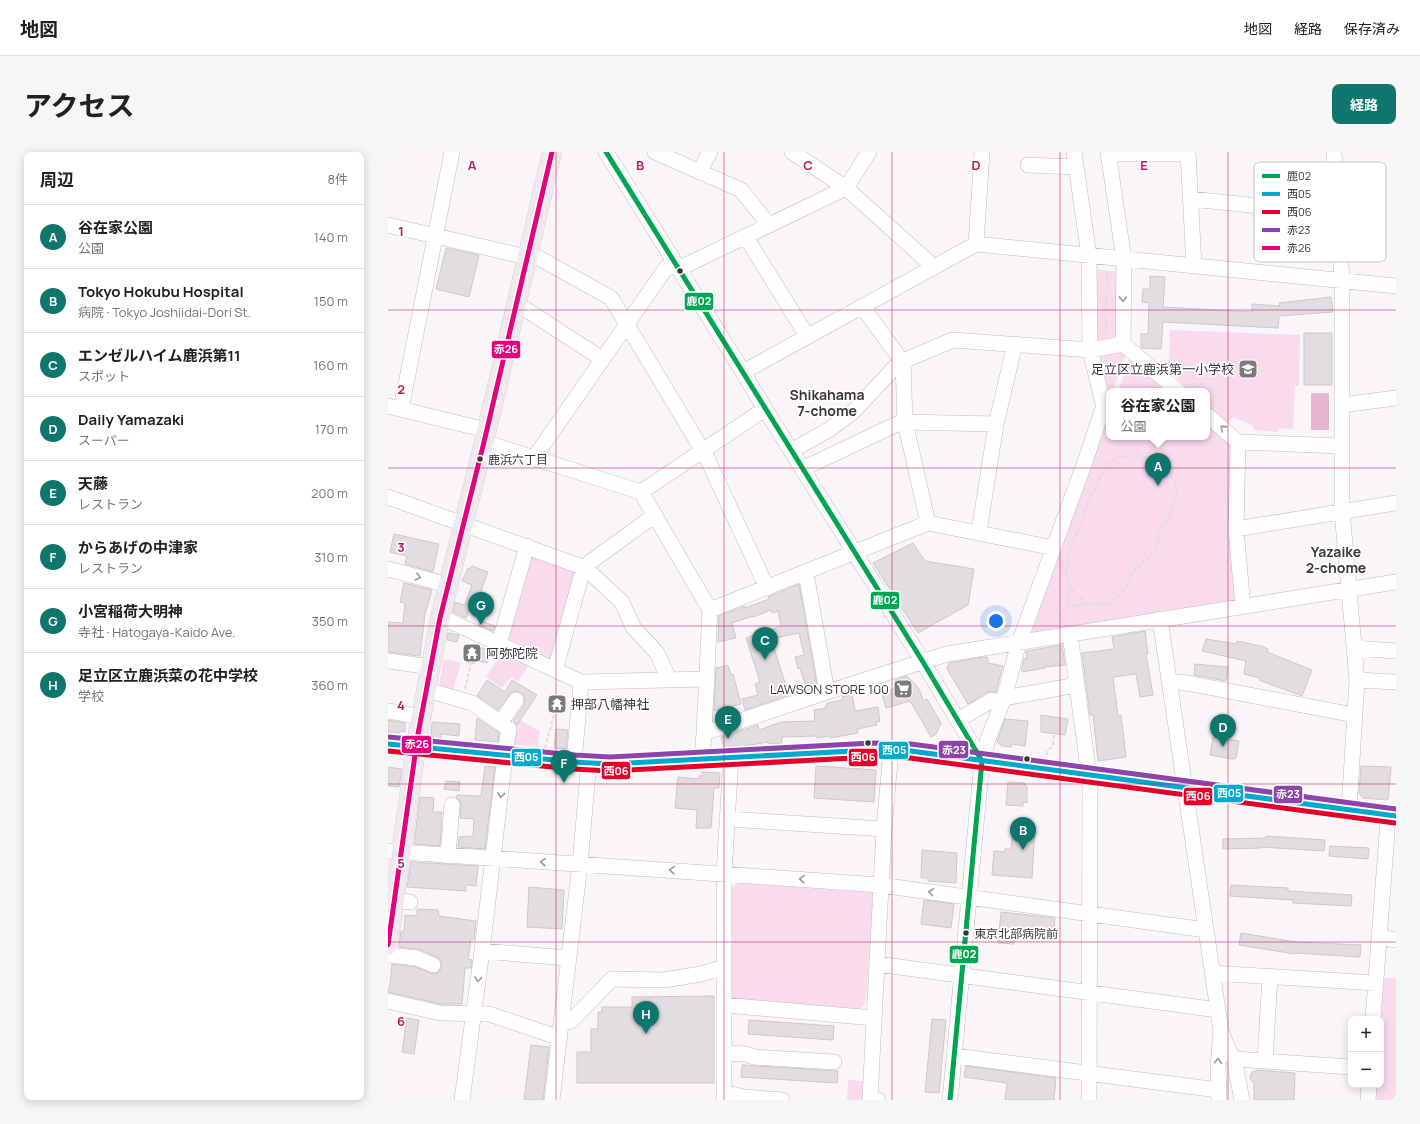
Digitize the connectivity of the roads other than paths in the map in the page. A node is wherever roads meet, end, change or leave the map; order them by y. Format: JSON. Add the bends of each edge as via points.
{"nodes":[{"id":1,"x":452,"y":152,"type":"edge"},
{"id":2,"x":552,"y":152,"type":"edge"},
{"id":3,"x":606,"y":152,"type":"edge"},
{"id":4,"x":710,"y":152,"type":"edge"},
{"id":5,"x":792,"y":152,"type":"edge"},
{"id":6,"x":870,"y":152,"type":"edge"},
{"id":7,"x":982,"y":152,"type":"edge"},
{"id":8,"x":1074,"y":152,"type":"edge"},
{"id":9,"x":1334,"y":152,"type":"edge"},
{"id":10,"x":659,"y":153,"type":"edge"},
{"id":11,"x":1108,"y":153,"type":"edge"},
{"id":12,"x":1188,"y":153,"type":"edge"},
{"id":13,"x":1335,"y":162,"type":"edge"},
{"id":14,"x":1028,"y":165,"type":"dead end"},
{"id":15,"x":1076,"y":168,"type":"junction"},
{"id":16,"x":699,"y":172,"type":"junction"},
{"id":17,"x":846,"y":188,"type":"junction"},
{"id":18,"x":1191,"y":199,"type":"junction"},
{"id":19,"x":1254,"y":205,"type":"edge"},
{"id":20,"x":770,"y":225,"type":"junction"},
{"id":21,"x":388,"y":226,"type":"edge"},
{"id":22,"x":436,"y":236,"type":"junction"},
{"id":23,"x":746,"y":237,"type":"junction"},
{"id":24,"x":976,"y":244,"type":"junction"},
{"id":25,"x":527,"y":255,"type":"junction"},
{"id":26,"x":1089,"y":256,"type":"junction"},
{"id":27,"x":1124,"y":260,"type":"junction"},
{"id":28,"x":1341,"y":262,"type":"edge"},
{"id":29,"x":676,"y":266,"type":"junction"},
{"id":30,"x":1194,"y":266,"type":"junction"},
{"id":31,"x":934,"y":267,"type":"junction"},
{"id":32,"x":1342,"y":280,"type":"junction"},
{"id":33,"x":1396,"y":286,"type":"edge"},
{"id":34,"x":516,"y":304,"type":"junction"},
{"id":35,"x":862,"y":306,"type":"junction"},
{"id":36,"x":626,"y":324,"type":"junction"},
{"id":37,"x":807,"y":336,"type":"junction"},
{"id":38,"x":1015,"y":344,"type":"junction"},
{"id":39,"x":1123,"y":344,"type":"junction"},
{"id":40,"x":1090,"y":350,"type":"junction"},
{"id":41,"x":602,"y":359,"type":"junction"},
{"id":42,"x":904,"y":361,"type":"junction"},
{"id":43,"x":744,"y":372,"type":"junction"},
{"id":44,"x":1174,"y":388,"type":"edge"},
{"id":45,"x":1396,"y":398,"type":"edge"},
{"id":46,"x":1342,"y":405,"type":"junction"},
{"id":47,"x":394,"y":408,"type":"edge"},
{"id":48,"x":765,"y":409,"type":"junction"},
{"id":49,"x":1210,"y":418,"type":"edge"},
{"id":50,"x":905,"y":422,"type":"junction"},
{"id":51,"x":996,"y":424,"type":"junction"},
{"id":52,"x":485,"y":436,"type":"junction"},
{"id":53,"x":1238,"y":442,"type":"junction"},
{"id":54,"x":1342,"y":446,"type":"junction"},
{"id":55,"x":702,"y":451,"type":"junction"},
{"id":56,"x":791,"y":451,"type":"junction"},
{"id":57,"x":534,"y":458,"type":"junction"},
{"id":58,"x":802,"y":468,"type":"junction"},
{"id":59,"x":642,"y":492,"type":"junction"},
{"id":60,"x":388,"y":497,"type":"edge"},
{"id":61,"x":1396,"y":503,"type":"edge"},
{"id":62,"x":1342,"y":511,"type":"junction"},
{"id":63,"x":655,"y":515,"type":"junction"},
{"id":64,"x":463,"y":523,"type":"junction"},
{"id":65,"x":928,"y":523,"type":"junction"},
{"id":66,"x":1236,"y":529,"type":"junction"},
{"id":67,"x":979,"y":532,"type":"junction"},
{"id":68,"x":527,"y":546,"type":"junction"},
{"id":69,"x":1054,"y":548,"type":"junction"},
{"id":70,"x":855,"y":553,"type":"junction"},
{"id":71,"x":585,"y":568,"type":"junction"},
{"id":72,"x":388,"y":569,"type":"edge"},
{"id":73,"x":806,"y":573,"type":"junction"},
{"id":74,"x":1396,"y":582,"type":"edge"},
{"id":75,"x":448,"y":585,"type":"junction"},
{"id":76,"x":767,"y":588,"type":"junction"},
{"id":77,"x":1349,"y":590,"type":"junction"},
{"id":78,"x":1243,"y":607,"type":"junction"},
{"id":79,"x":710,"y":610,"type":"junction"},
{"id":80,"x":440,"y":618,"type":"junction"},
{"id":81,"x":1160,"y":619,"type":"junction"},
{"id":82,"x":1070,"y":634,"type":"junction"},
{"id":83,"x":1019,"y":643,"type":"junction"},
{"id":84,"x":499,"y":644,"type":"junction"},
{"id":85,"x":1354,"y":648,"type":"junction"},
{"id":86,"x":1396,"y":651,"type":"edge"},
{"id":87,"x":388,"y":661,"type":"edge"},
{"id":88,"x":923,"y":662,"type":"junction"},
{"id":89,"x":431,"y":667,"type":"junction"},
{"id":90,"x":555,"y":670,"type":"junction"},
{"id":91,"x":669,"y":679,"type":"junction"},
{"id":92,"x":707,"y":679,"type":"junction"},
{"id":93,"x":1357,"y":680,"type":"junction"},
{"id":94,"x":581,"y":682,"type":"junction"},
{"id":95,"x":1396,"y":682,"type":"edge"},
{"id":96,"x":1169,"y":683,"type":"junction"},
{"id":97,"x":1077,"y":685,"type":"junction"},
{"id":98,"x":427,"y":690,"type":"junction"},
{"id":99,"x":827,"y":692,"type":"junction"},
{"id":100,"x":516,"y":700,"type":"dead end"},
{"id":101,"x":1003,"y":700,"type":"junction"},
{"id":102,"x":388,"y":711,"type":"edge"},
{"id":103,"x":1354,"y":715,"type":"junction"},
{"id":104,"x":422,"y":717,"type":"junction"},
{"id":105,"x":958,"y":720,"type":"junction"},
{"id":106,"x":501,"y":722,"type":"junction"},
{"id":107,"x":704,"y":733,"type":"junction"},
{"id":108,"x":388,"y":744,"type":"edge"},
{"id":109,"x":416,"y":747,"type":"junction"},
{"id":110,"x":891,"y":750,"type":"junction"},
{"id":111,"x":506,"y":756,"type":"junction"},
{"id":112,"x":731,"y":758,"type":"junction"},
{"id":113,"x":702,"y":760,"type":"junction"},
{"id":114,"x":982,"y":761,"type":"junction"},
{"id":115,"x":581,"y":763,"type":"junction"},
{"id":116,"x":1088,"y":774,"type":"junction"},
{"id":117,"x":1184,"y":787,"type":"junction"},
{"id":118,"x":452,"y":805,"type":"dead end"},
{"id":119,"x":1349,"y":809,"type":"junction"},
{"id":120,"x":1392,"y":815,"type":"edge"},
{"id":121,"x":728,"y":819,"type":"junction"},
{"id":122,"x":884,"y":830,"type":"junction"},
{"id":123,"x":395,"y":852,"type":"edge"},
{"id":124,"x":448,"y":856,"type":"junction"},
{"id":125,"x":493,"y":859,"type":"junction"},
{"id":126,"x":580,"y":864,"type":"junction"},
{"id":127,"x":724,"y":874,"type":"junction"},
{"id":128,"x":880,"y":885,"type":"junction"},
{"id":129,"x":970,"y":897,"type":"junction"},
{"id":130,"x":1090,"y":915,"type":"junction"},
{"id":131,"x":1206,"y":930,"type":"junction"},
{"id":132,"x":1379,"y":937,"type":"junction"},
{"id":133,"x":1396,"y":940,"type":"edge"},
{"id":134,"x":388,"y":945,"type":"edge"},
{"id":135,"x":482,"y":951,"type":"junction"},
{"id":136,"x":388,"y":954,"type":"edge"},
{"id":137,"x":568,"y":958,"type":"junction"},
{"id":138,"x":877,"y":964,"type":"junction"},
{"id":139,"x":433,"y":965,"type":"dead end"},
{"id":140,"x":724,"y":967,"type":"junction"},
{"id":141,"x":1212,"y":973,"type":"junction"},
{"id":142,"x":963,"y":976,"type":"junction"},
{"id":143,"x":1270,"y":977,"type":"junction"},
{"id":144,"x":1376,"y":983,"type":"junction"},
{"id":145,"x":1090,"y":993,"type":"junction"},
{"id":146,"x":388,"y":1001,"type":"edge"},
{"id":147,"x":724,"y":1005,"type":"junction"},
{"id":148,"x":1218,"y":1010,"type":"junction"},
{"id":149,"x":473,"y":1014,"type":"junction"},
{"id":150,"x":1373,"y":1016,"type":"edge"},
{"id":151,"x":874,"y":1018,"type":"junction"},
{"id":152,"x":562,"y":1023,"type":"junction"},
{"id":153,"x":1221,"y":1031,"type":"junction"},
{"id":154,"x":560,"y":1038,"type":"junction"},
{"id":155,"x":724,"y":1053,"type":"junction"},
{"id":156,"x":955,"y":1056,"type":"junction"},
{"id":157,"x":1234,"y":1059,"type":"junction"},
{"id":158,"x":1265,"y":1061,"type":"junction"},
{"id":159,"x":834,"y":1062,"type":"dead end"},
{"id":160,"x":1348,"y":1067,"type":"edge"},
{"id":161,"x":1089,"y":1074,"type":"junction"},
{"id":162,"x":1368,"y":1088,"type":"edge"},
{"id":163,"x":1219,"y":1095,"type":"edge"},
{"id":164,"x":724,"y":1096,"type":"edge"},
{"id":165,"x":462,"y":1100,"type":"edge"},
{"id":166,"x":552,"y":1100,"type":"edge"},
{"id":167,"x":782,"y":1100,"type":"edge"},
{"id":168,"x":878,"y":1100,"type":"edge"},
{"id":169,"x":950,"y":1100,"type":"edge"},
{"id":170,"x":1089,"y":1100,"type":"edge"},
{"id":171,"x":1242,"y":1100,"type":"edge"},
{"id":172,"x":1368,"y":1100,"type":"edge"}],
"edges":[{"from":1,"to":22,"type":"street"},
{"from":2,"to":25,"type":"main road"},
{"from":3,"to":29,"type":"street"},
{"from":4,"to":16,"type":"street"},
{"from":5,"to":17,"type":"street"},
{"from":6,"to":17,"type":"street"},
{"from":7,"to":24,"type":"street"},
{"from":8,"to":15,"type":"street"},
{"from":9,"to":13,"type":"street"},
{"from":10,"to":16,"type":"street"},
{"from":11,"to":12,"type":"street"},
{"from":11,"to":27,"type":"street"},
{"from":12,"to":18,"type":"street"},
{"from":14,"to":15,"type":"street"},
{"from":15,"to":26,"type":"street"},
{"from":16,"to":20,"type":"street","via":[[741,190]]},
{"from":17,"to":20,"type":"street"},
{"from":17,"to":31,"type":"street"},
{"from":18,"to":19,"type":"street"},
{"from":18,"to":30,"type":"street"},
{"from":20,"to":23,"type":"street"},
{"from":21,"to":22,"type":"street"},
{"from":22,"to":25,"type":"street"},
{"from":22,"to":47,"type":"street"},
{"from":23,"to":29,"type":"street"},
{"from":23,"to":37,"type":"street"},
{"from":24,"to":26,"type":"street"},
{"from":24,"to":31,"type":"street"},
{"from":25,"to":34,"type":"main road"},
{"from":25,"to":36,"type":"street","via":[[537,257],[611,298]]},
{"from":26,"to":27,"type":"street"},
{"from":26,"to":40,"type":"street"},
{"from":27,"to":30,"type":"street"},
{"from":27,"to":39,"type":"street","one_way":true},
{"from":28,"to":32,"type":"street"},
{"from":29,"to":36,"type":"street","via":[[666,268]]},
{"from":29,"to":43,"type":"street"},
{"from":30,"to":32,"type":"street"},
{"from":31,"to":35,"type":"street"},
{"from":32,"to":33,"type":"street"},
{"from":32,"to":46,"type":"street"},
{"from":34,"to":41,"type":"street"},
{"from":34,"to":52,"type":"main road"},
{"from":35,"to":37,"type":"street"},
{"from":35,"to":42,"type":"street"},
{"from":36,"to":41,"type":"street"},
{"from":36,"to":55,"type":"street"},
{"from":37,"to":43,"type":"street"},
{"from":38,"to":40,"type":"street"},
{"from":38,"to":42,"type":"street","via":[[953,340]]},
{"from":38,"to":51,"type":"street"},
{"from":39,"to":40,"type":"street"},
{"from":39,"to":44,"type":"street"},
{"from":40,"to":69,"type":"street","via":[[1103,408]]},
{"from":41,"to":57,"type":"street"},
{"from":42,"to":50,"type":"street"},
{"from":42,"to":56,"type":"street","via":[[895,367],[854,410],[830,429]]},
{"from":43,"to":48,"type":"street"},
{"from":45,"to":46,"type":"street"},
{"from":46,"to":54,"type":"street"},
{"from":47,"to":52,"type":"street"},
{"from":48,"to":55,"type":"street"},
{"from":48,"to":56,"type":"street"},
{"from":53,"to":49,"type":"street","one_way":true},
{"from":50,"to":51,"type":"street"},
{"from":50,"to":58,"type":"street"},
{"from":50,"to":65,"type":"street"},
{"from":51,"to":67,"type":"street"},
{"from":52,"to":57,"type":"street"},
{"from":52,"to":64,"type":"main road"},
{"from":53,"to":54,"type":"street"},
{"from":53,"to":66,"type":"street"},
{"from":54,"to":62,"type":"street"},
{"from":55,"to":59,"type":"street"},
{"from":55,"to":76,"type":"street"},
{"from":56,"to":58,"type":"street"},
{"from":57,"to":59,"type":"street"},
{"from":58,"to":70,"type":"street"},
{"from":59,"to":63,"type":"street"},
{"from":60,"to":64,"type":"street"},
{"from":61,"to":62,"type":"street"},
{"from":62,"to":66,"type":"street"},
{"from":62,"to":77,"type":"street"},
{"from":63,"to":71,"type":"street"},
{"from":63,"to":79,"type":"street"},
{"from":64,"to":68,"type":"street"},
{"from":64,"to":75,"type":"main road"},
{"from":65,"to":67,"type":"street"},
{"from":65,"to":70,"type":"street"},
{"from":66,"to":78,"type":"street"},
{"from":67,"to":69,"type":"street"},
{"from":68,"to":71,"type":"street"},
{"from":68,"to":84,"type":"street"},
{"from":69,"to":83,"type":"street"},
{"from":70,"to":73,"type":"street"},
{"from":70,"to":88,"type":"street"},
{"from":71,"to":90,"type":"street"},
{"from":71,"to":91,"type":"street","via":[[622,602],[633,627],[657,653]]},
{"from":72,"to":75,"type":"street","one_way":true},
{"from":73,"to":76,"type":"street"},
{"from":73,"to":99,"type":"street"},
{"from":74,"to":77,"type":"street"},
{"from":75,"to":80,"type":"main road"},
{"from":76,"to":79,"type":"street"},
{"from":77,"to":78,"type":"street"},
{"from":77,"to":85,"type":"street"},
{"from":78,"to":81,"type":"street"},
{"from":79,"to":92,"type":"street"},
{"from":80,"to":84,"type":"street"},
{"from":80,"to":89,"type":"main road"},
{"from":81,"to":82,"type":"street"},
{"from":81,"to":96,"type":"street"},
{"from":82,"to":83,"type":"street"},
{"from":82,"to":97,"type":"street"},
{"from":83,"to":88,"type":"street","via":[[947,654]]},
{"from":83,"to":101,"type":"street"},
{"from":84,"to":90,"type":"street"},
{"from":85,"to":86,"type":"street"},
{"from":85,"to":93,"type":"street"},
{"from":87,"to":89,"type":"street"},
{"from":88,"to":99,"type":"street"},
{"from":88,"to":105,"type":"street"},
{"from":89,"to":98,"type":"main road"},
{"from":90,"to":94,"type":"street"},
{"from":91,"to":92,"type":"street"},
{"from":91,"to":94,"type":"street"},
{"from":92,"to":107,"type":"street"},
{"from":93,"to":95,"type":"street"},
{"from":93,"to":103,"type":"street"},
{"from":94,"to":115,"type":"street"},
{"from":96,"to":103,"type":"street","via":[[1192,684]]},
{"from":96,"to":117,"type":"street"},
{"from":97,"to":101,"type":"street"},
{"from":97,"to":116,"type":"street"},
{"from":98,"to":104,"type":"main road"},
{"from":98,"to":106,"type":"street","via":[[472,702]]},
{"from":99,"to":107,"type":"street"},
{"from":100,"to":106,"type":"street"},
{"from":101,"to":105,"type":"street","via":[[992,700]]},
{"from":101,"to":114,"type":"street"},
{"from":102,"to":104,"type":"street"},
{"from":103,"to":119,"type":"street"},
{"from":104,"to":109,"type":"main road"},
{"from":105,"to":114,"type":"street"},
{"from":106,"to":111,"type":"street","via":[[509,729]]},
{"from":107,"to":113,"type":"street"},
{"from":108,"to":109,"type":"street"},
{"from":109,"to":111,"type":"street"},
{"from":109,"to":123,"type":"main road"},
{"from":110,"to":112,"type":"street"},
{"from":110,"to":114,"type":"street"},
{"from":110,"to":122,"type":"street"},
{"from":111,"to":115,"type":"street"},
{"from":111,"to":125,"type":"street","one_way":true},
{"from":112,"to":113,"type":"street"},
{"from":112,"to":121,"type":"street"},
{"from":113,"to":115,"type":"street"},
{"from":114,"to":116,"type":"street"},
{"from":114,"to":129,"type":"street"},
{"from":115,"to":126,"type":"street","via":[[588,773]]},
{"from":116,"to":117,"type":"street"},
{"from":116,"to":130,"type":"street"},
{"from":117,"to":119,"type":"street"},
{"from":117,"to":131,"type":"street"},
{"from":118,"to":124,"type":"street"},
{"from":119,"to":120,"type":"street"},
{"from":120,"to":132,"type":"street","via":[[1387,833]]},
{"from":121,"to":122,"type":"street"},
{"from":121,"to":127,"type":"street"},
{"from":122,"to":128,"type":"street"},
{"from":123,"to":124,"type":"street"},
{"from":123,"to":134,"type":"main road","via":[[402,901]]},
{"from":124,"to":125,"type":"street"},
{"from":126,"to":125,"type":"street","one_way":true},
{"from":125,"to":135,"type":"street","via":[[485,907]]},
{"from":127,"to":126,"type":"street","one_way":true},
{"from":126,"to":137,"type":"street"},
{"from":128,"to":127,"type":"street","one_way":true},
{"from":127,"to":140,"type":"street"},
{"from":129,"to":128,"type":"street","one_way":true},
{"from":128,"to":138,"type":"street"},
{"from":129,"to":130,"type":"street"},
{"from":129,"to":142,"type":"street"},
{"from":130,"to":131,"type":"street"},
{"from":130,"to":145,"type":"street"},
{"from":131,"to":141,"type":"street"},
{"from":132,"to":133,"type":"street"},
{"from":132,"to":144,"type":"street"},
{"from":135,"to":137,"type":"street"},
{"from":135,"to":149,"type":"street","one_way":true},
{"from":136,"to":139,"type":"street","via":[[417,958]]},
{"from":137,"to":152,"type":"street"},
{"from":138,"to":142,"type":"street"},
{"from":138,"to":151,"type":"street"},
{"from":140,"to":147,"type":"street"},
{"from":140,"to":152,"type":"street","via":[[664,980],[609,980],[571,1021]]},
{"from":141,"to":143,"type":"street"},
{"from":141,"to":148,"type":"street"},
{"from":142,"to":145,"type":"street"},
{"from":142,"to":156,"type":"street"},
{"from":143,"to":144,"type":"street"},
{"from":143,"to":158,"type":"street"},
{"from":144,"to":150,"type":"street"},
{"from":145,"to":148,"type":"street"},
{"from":145,"to":161,"type":"street"},
{"from":146,"to":149,"type":"street","via":[[440,1013]]},
{"from":147,"to":151,"type":"street"},
{"from":147,"to":155,"type":"street"},
{"from":148,"to":153,"type":"street"},
{"from":149,"to":154,"type":"street","via":[[489,1014]]},
{"from":149,"to":165,"type":"street"},
{"from":151,"to":168,"type":"street","via":[[870,1098]]},
{"from":152,"to":154,"type":"street"},
{"from":153,"to":157,"type":"street"},
{"from":163,"to":153,"type":"street","one_way":true},
{"from":154,"to":166,"type":"street"},
{"from":155,"to":159,"type":"street"},
{"from":155,"to":164,"type":"street"},
{"from":156,"to":161,"type":"street"},
{"from":156,"to":169,"type":"street"},
{"from":157,"to":158,"type":"street"},
{"from":157,"to":171,"type":"street"},
{"from":158,"to":160,"type":"street"},
{"from":161,"to":163,"type":"street"},
{"from":161,"to":170,"type":"street"},
{"from":162,"to":172,"type":"street"},
{"from":164,"to":167,"type":"street"}]}
